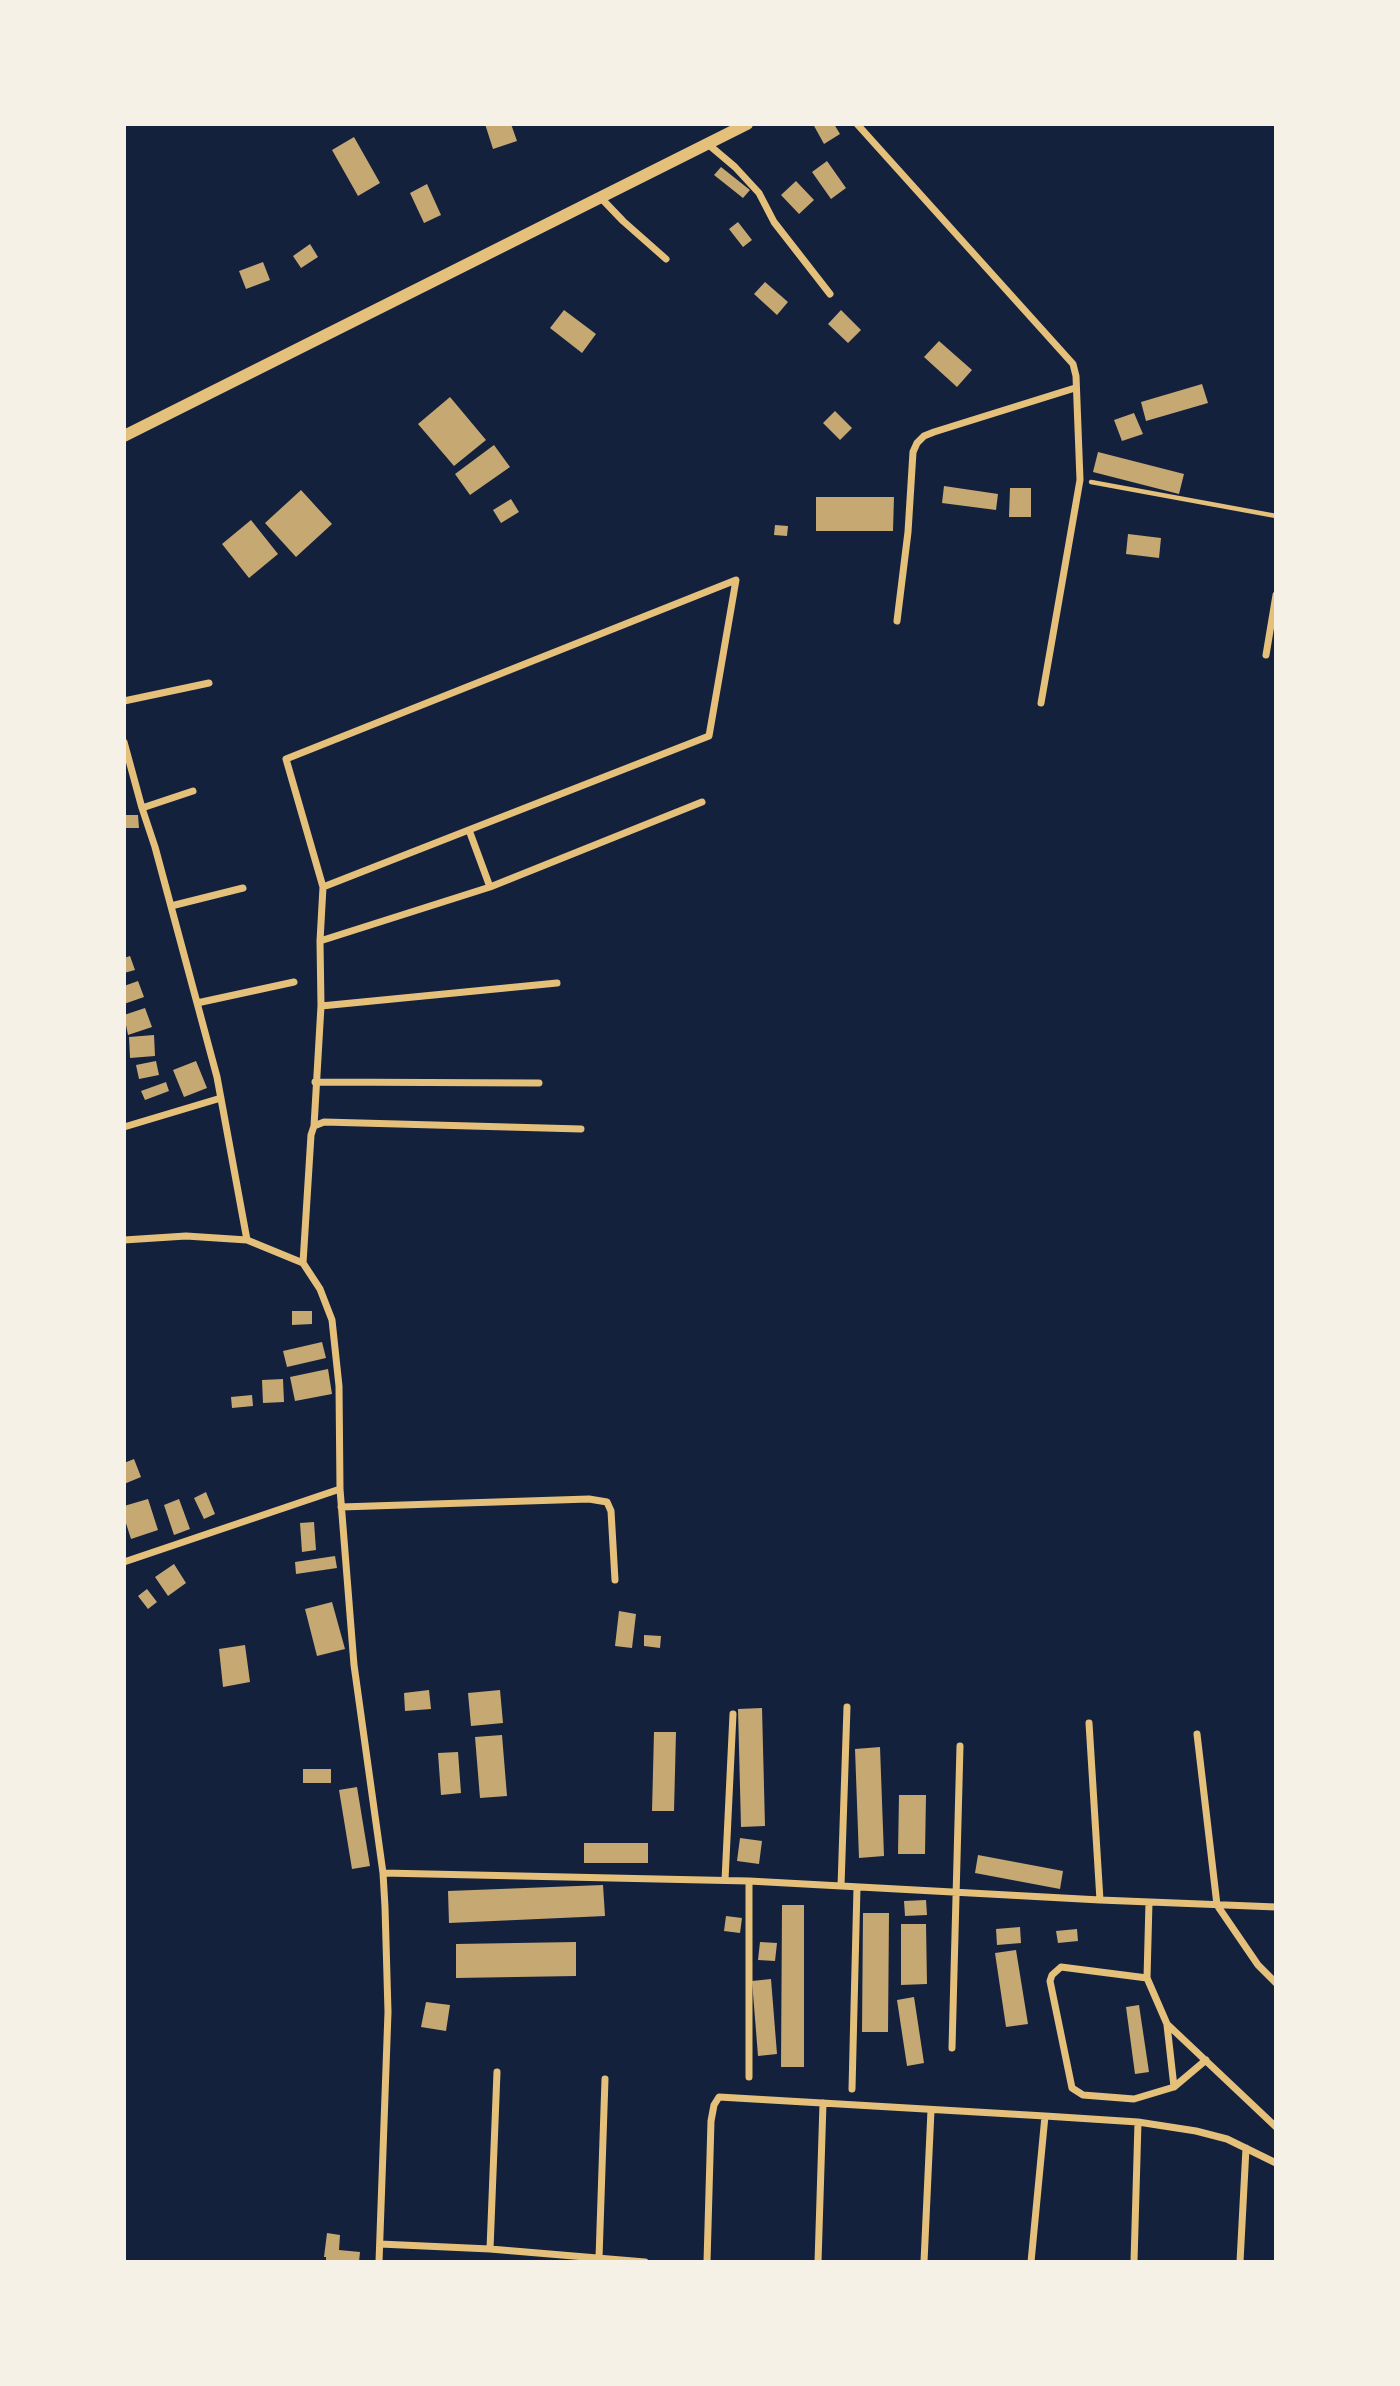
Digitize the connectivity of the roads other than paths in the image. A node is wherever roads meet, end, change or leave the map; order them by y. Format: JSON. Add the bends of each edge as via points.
{"nodes":[{"id":1,"x":747,"y":124,"type":"edge"},
{"id":2,"x":857,"y":124,"type":"edge"},
{"id":3,"x":709,"y":145,"type":"junction"},
{"id":4,"x":601,"y":198,"type":"junction"},
{"id":5,"x":666,"y":259,"type":"dead end"},
{"id":6,"x":830,"y":294,"type":"dead end"},
{"id":7,"x":1075,"y":388,"type":"junction"},
{"id":8,"x":124,"y":436,"type":"edge"},
{"id":9,"x":1276,"y":595,"type":"edge"},
{"id":10,"x":897,"y":621,"type":"dead end"},
{"id":11,"x":1266,"y":655,"type":"dead end"},
{"id":12,"x":209,"y":682,"type":"dead end"},
{"id":13,"x":124,"y":701,"type":"edge"},
{"id":14,"x":1041,"y":703,"type":"dead end"},
{"id":15,"x":124,"y":742,"type":"edge"},
{"id":16,"x":193,"y":791,"type":"dead end"},
{"id":17,"x":702,"y":802,"type":"dead end"},
{"id":18,"x":142,"y":808,"type":"junction"},
{"id":19,"x":469,"y":830,"type":"junction"},
{"id":20,"x":323,"y":887,"type":"junction"},
{"id":21,"x":490,"y":887,"type":"junction"},
{"id":22,"x":243,"y":888,"type":"dead end"},
{"id":23,"x":171,"y":906,"type":"junction"},
{"id":24,"x":320,"y":941,"type":"junction"},
{"id":25,"x":294,"y":982,"type":"dead end"},
{"id":26,"x":556,"y":983,"type":"dead end"},
{"id":27,"x":197,"y":1003,"type":"junction"},
{"id":28,"x":321,"y":1006,"type":"junction"},
{"id":29,"x":315,"y":1083,"type":"junction"},
{"id":30,"x":539,"y":1083,"type":"dead end"},
{"id":31,"x":221,"y":1098,"type":"junction"},
{"id":32,"x":125,"y":1124,"type":"edge"},
{"id":33,"x":314,"y":1126,"type":"junction"},
{"id":34,"x":581,"y":1129,"type":"dead end"},
{"id":35,"x":124,"y":1240,"type":"edge"},
{"id":36,"x":247,"y":1240,"type":"junction"},
{"id":37,"x":303,"y":1264,"type":"junction"},
{"id":38,"x":340,"y":1489,"type":"junction"},
{"id":39,"x":341,"y":1507,"type":"junction"},
{"id":40,"x":124,"y":1562,"type":"edge"},
{"id":41,"x":615,"y":1580,"type":"dead end"},
{"id":42,"x":847,"y":1707,"type":"dead end"},
{"id":43,"x":733,"y":1714,"type":"dead end"},
{"id":44,"x":1089,"y":1723,"type":"dead end"},
{"id":45,"x":1197,"y":1734,"type":"dead end"},
{"id":46,"x":960,"y":1746,"type":"dead end"},
{"id":47,"x":383,"y":1873,"type":"junction"},
{"id":48,"x":725,"y":1880,"type":"junction"},
{"id":49,"x":749,"y":1881,"type":"junction"},
{"id":50,"x":841,"y":1886,"type":"junction"},
{"id":51,"x":857,"y":1887,"type":"junction"},
{"id":52,"x":956,"y":1892,"type":"junction"},
{"id":53,"x":1100,"y":1900,"type":"junction"},
{"id":54,"x":1149,"y":1902,"type":"junction"},
{"id":55,"x":1217,"y":1905,"type":"junction"},
{"id":56,"x":1276,"y":1907,"type":"edge"},
{"id":57,"x":1147,"y":1978,"type":"junction"},
{"id":58,"x":1276,"y":1983,"type":"edge"},
{"id":59,"x":1167,"y":2024,"type":"junction"},
{"id":60,"x":952,"y":2048,"type":"dead end"},
{"id":61,"x":1206,"y":2060,"type":"junction"},
{"id":62,"x":497,"y":2071,"type":"dead end"},
{"id":63,"x":749,"y":2077,"type":"dead end"},
{"id":64,"x":605,"y":2079,"type":"dead end"},
{"id":65,"x":1174,"y":2087,"type":"junction"},
{"id":66,"x":852,"y":2089,"type":"dead end"},
{"id":67,"x":823,"y":2103,"type":"junction"},
{"id":68,"x":931,"y":2110,"type":"junction"},
{"id":69,"x":1045,"y":2116,"type":"junction"},
{"id":70,"x":1138,"y":2122,"type":"junction"},
{"id":71,"x":1276,"y":2127,"type":"edge"},
{"id":72,"x":1246,"y":2148,"type":"junction"},
{"id":73,"x":1276,"y":2164,"type":"edge"},
{"id":74,"x":380,"y":2244,"type":"junction"},
{"id":75,"x":490,"y":2249,"type":"junction"},
{"id":76,"x":598,"y":2258,"type":"junction"},
{"id":77,"x":379,"y":2262,"type":"edge"},
{"id":78,"x":645,"y":2262,"type":"edge"},
{"id":79,"x":707,"y":2262,"type":"edge"},
{"id":80,"x":818,"y":2262,"type":"edge"},
{"id":81,"x":924,"y":2262,"type":"edge"},
{"id":82,"x":1031,"y":2262,"type":"edge"},
{"id":83,"x":1134,"y":2262,"type":"edge"},
{"id":84,"x":1240,"y":2262,"type":"edge"}],
"edges":[{"from":1,"to":3,"type":"street"},
{"from":2,"to":7,"type":"street","via":[[1067,355],[1073,364]]},
{"from":3,"to":4,"type":"street"},
{"from":3,"to":6,"type":"street","via":[[759,193],[774,222]]},
{"from":4,"to":5,"type":"street"},
{"from":4,"to":8,"type":"street"},
{"from":7,"to":10,"type":"street","via":[[934,432],[917,443]]},
{"from":7,"to":14,"type":"street","via":[[1080,480]]},
{"from":9,"to":11,"type":"street"},
{"from":12,"to":13,"type":"street"},
{"from":15,"to":18,"type":"street"},
{"from":16,"to":18,"type":"street"},
{"from":17,"to":21,"type":"street"},
{"from":18,"to":23,"type":"street"},
{"from":19,"to":20,"type":"street"},
{"from":19,"to":20,"type":"street","via":[[709,736],[736,580],[286,759]]},
{"from":19,"to":21,"type":"street"},
{"from":20,"to":24,"type":"street"},
{"from":21,"to":24,"type":"street"},
{"from":22,"to":23,"type":"street"},
{"from":23,"to":27,"type":"street"},
{"from":24,"to":28,"type":"street"},
{"from":25,"to":27,"type":"street"},
{"from":26,"to":28,"type":"street"},
{"from":27,"to":31,"type":"street"},
{"from":28,"to":29,"type":"street"},
{"from":29,"to":30,"type":"street"},
{"from":29,"to":33,"type":"street"},
{"from":31,"to":32,"type":"street"},
{"from":31,"to":36,"type":"street"},
{"from":33,"to":34,"type":"street","via":[[324,1122]]},
{"from":33,"to":37,"type":"street"},
{"from":35,"to":36,"type":"street","via":[[186,1236]]},
{"from":36,"to":37,"type":"street"},
{"from":37,"to":38,"type":"street","via":[[320,1289],[332,1320],[340,1386]]},
{"from":38,"to":39,"type":"street"},
{"from":38,"to":40,"type":"street"},
{"from":39,"to":41,"type":"street","via":[[607,1502]]},
{"from":39,"to":47,"type":"street","via":[[354,1665]]},
{"from":42,"to":50,"type":"street"},
{"from":43,"to":48,"type":"street"},
{"from":44,"to":53,"type":"street"},
{"from":45,"to":55,"type":"street"},
{"from":46,"to":52,"type":"street"},
{"from":47,"to":48,"type":"street"},
{"from":47,"to":74,"type":"street","via":[[388,2012]]},
{"from":48,"to":49,"type":"street"},
{"from":49,"to":50,"type":"street"},
{"from":49,"to":63,"type":"street"},
{"from":50,"to":51,"type":"street"},
{"from":51,"to":52,"type":"street"},
{"from":51,"to":66,"type":"street"},
{"from":52,"to":53,"type":"street"},
{"from":52,"to":60,"type":"street"},
{"from":53,"to":54,"type":"street"},
{"from":54,"to":55,"type":"street"},
{"from":54,"to":57,"type":"street"},
{"from":55,"to":56,"type":"street"},
{"from":55,"to":58,"type":"street"},
{"from":57,"to":59,"type":"street"},
{"from":57,"to":65,"type":"street","via":[[1060,1966],[1052,1975],[1072,2088],[1083,2095],[1135,2099]]},
{"from":59,"to":61,"type":"street"},
{"from":59,"to":65,"type":"street"},
{"from":61,"to":65,"type":"street"},
{"from":61,"to":71,"type":"street"},
{"from":62,"to":75,"type":"street"},
{"from":64,"to":76,"type":"street"},
{"from":67,"to":68,"type":"street"},
{"from":67,"to":79,"type":"street","via":[[719,2097],[711,2121]]},
{"from":67,"to":80,"type":"street"},
{"from":68,"to":69,"type":"street"},
{"from":68,"to":81,"type":"street"},
{"from":69,"to":70,"type":"street"},
{"from":69,"to":82,"type":"street"},
{"from":70,"to":72,"type":"street","via":[[1196,2131]]},
{"from":70,"to":83,"type":"street"},
{"from":72,"to":73,"type":"street"},
{"from":72,"to":84,"type":"street"},
{"from":74,"to":75,"type":"street"},
{"from":74,"to":77,"type":"street"},
{"from":75,"to":76,"type":"street"},
{"from":76,"to":78,"type":"street"}]}
